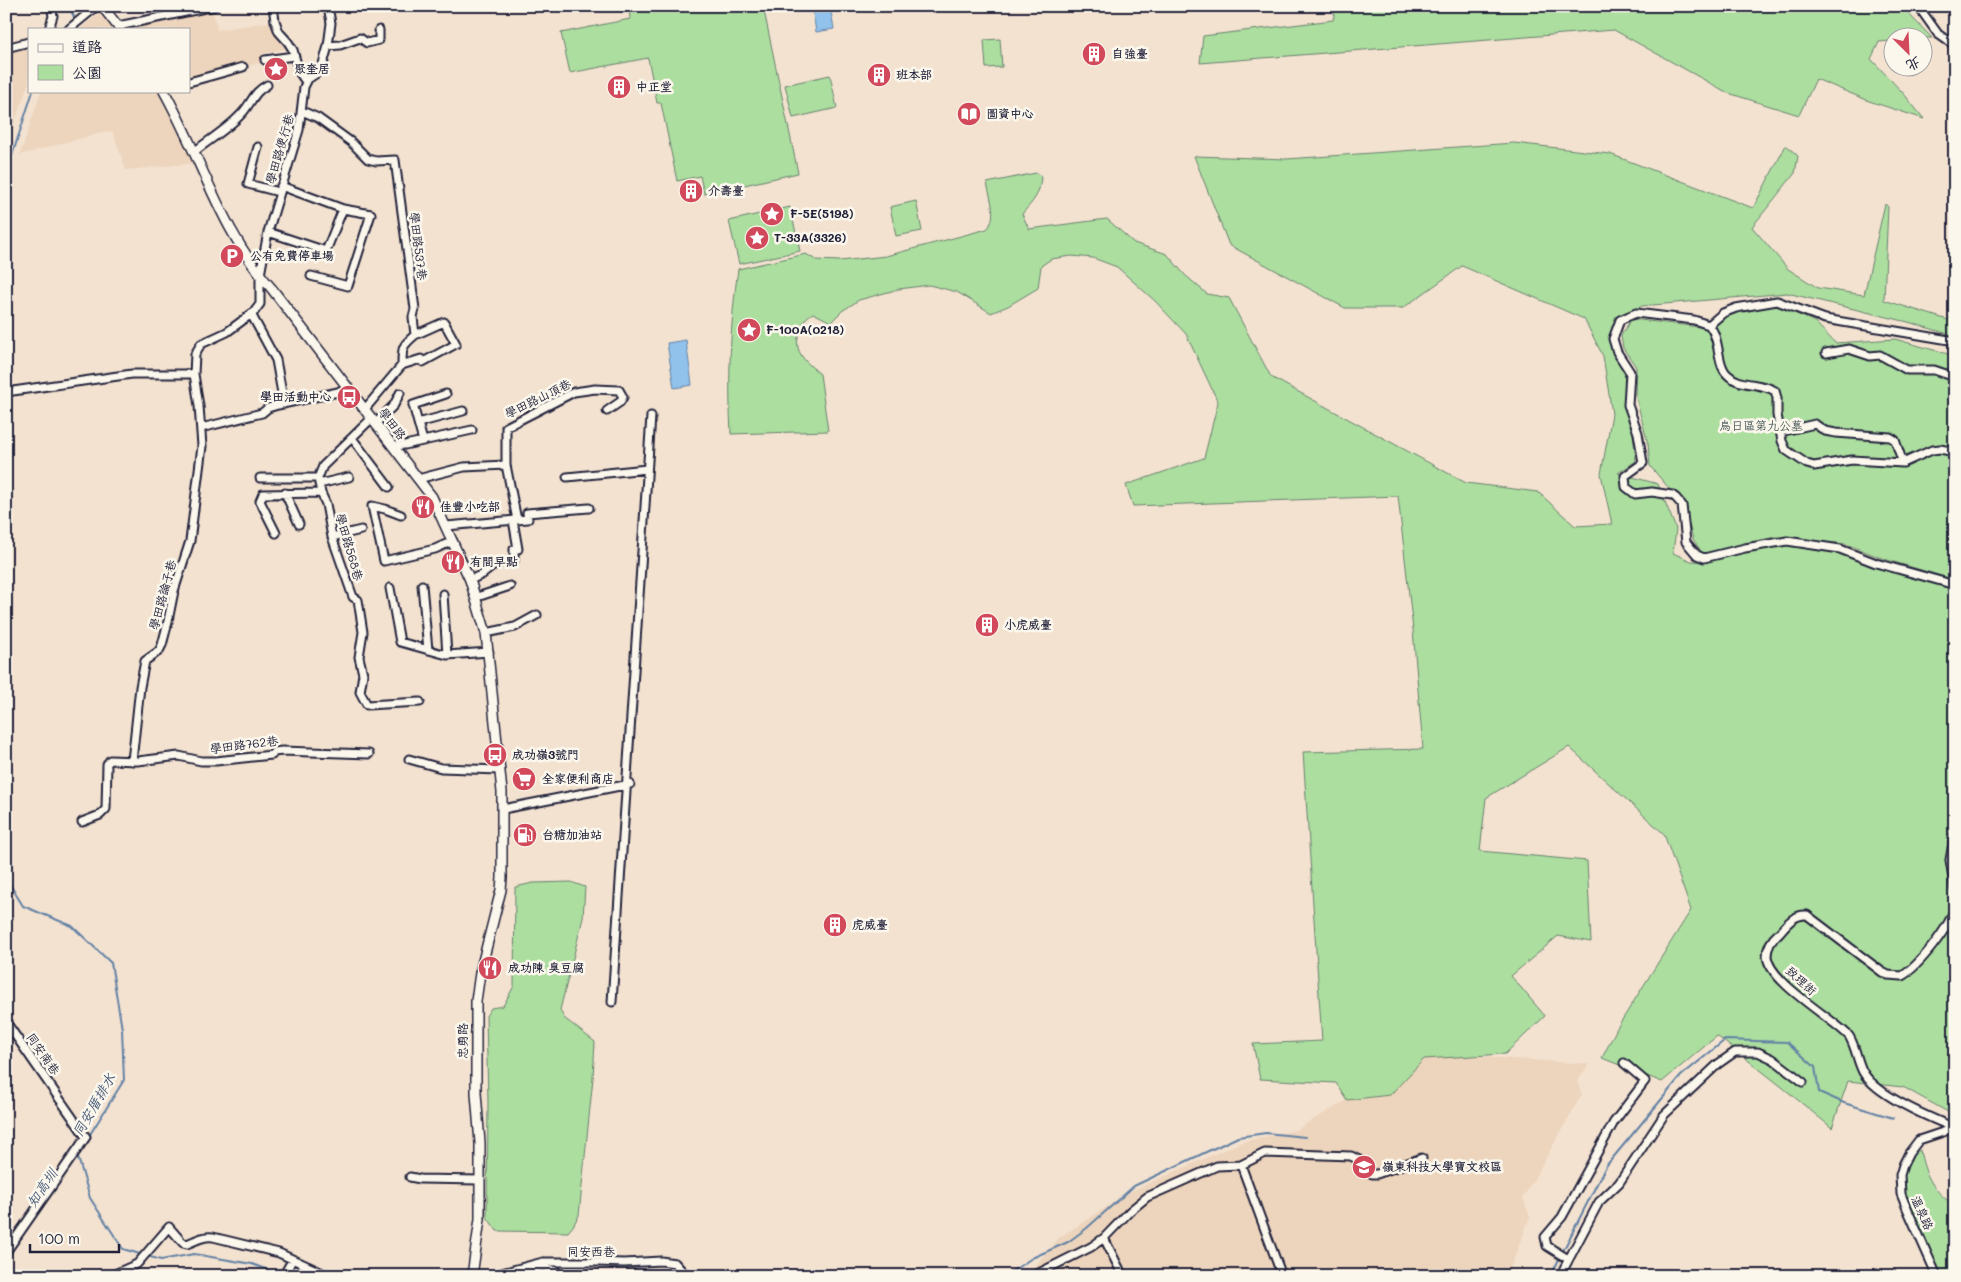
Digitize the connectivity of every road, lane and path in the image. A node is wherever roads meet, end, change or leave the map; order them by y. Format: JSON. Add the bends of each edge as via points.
{"nodes":[{"id":1,"x":51,"y":6,"type":"edge"},
{"id":2,"x":97,"y":6,"type":"edge"},
{"id":3,"x":102,"y":6,"type":"edge"},
{"id":4,"x":215,"y":6,"type":"edge"},
{"id":5,"x":273,"y":6,"type":"edge"},
{"id":6,"x":328,"y":6,"type":"edge"},
{"id":7,"x":1918,"y":6,"type":"edge"},
{"id":8,"x":119,"y":27,"type":"edge"},
{"id":9,"x":49,"y":28,"type":"edge"},
{"id":10,"x":70,"y":28,"type":"edge"},
{"id":11,"x":379,"y":30,"type":"dead end"},
{"id":12,"x":28,"y":42,"type":"edge"},
{"id":13,"x":328,"y":46,"type":"junction"},
{"id":14,"x":1955,"y":46,"type":"edge"},
{"id":15,"x":6,"y":48,"type":"edge"},
{"id":16,"x":294,"y":56,"type":"junction"},
{"id":17,"x":265,"y":60,"type":"dead end"},
{"id":18,"x":243,"y":68,"type":"dead end"},
{"id":19,"x":190,"y":82,"type":"edge"},
{"id":20,"x":306,"y":82,"type":"junction"},
{"id":21,"x":268,"y":85,"type":"dead end"},
{"id":22,"x":165,"y":92,"type":"edge"},
{"id":23,"x":302,"y":111,"type":"junction"},
{"id":24,"x":258,"y":148,"type":"dead end"},
{"id":25,"x":194,"y":152,"type":"junction"},
{"id":26,"x":280,"y":189,"type":"junction"},
{"id":27,"x":344,"y":208,"type":"junction"},
{"id":28,"x":268,"y":232,"type":"junction"},
{"id":29,"x":260,"y":275,"type":"junction"},
{"id":30,"x":311,"y":276,"type":"dead end"},
{"id":31,"x":251,"y":314,"type":"junction"},
{"id":32,"x":1709,"y":325,"type":"junction"},
{"id":33,"x":416,"y":335,"type":"junction"},
{"id":34,"x":1955,"y":341,"type":"edge"},
{"id":35,"x":1826,"y":353,"type":"dead end"},
{"id":36,"x":402,"y":365,"type":"junction"},
{"id":37,"x":194,"y":374,"type":"junction"},
{"id":38,"x":1955,"y":377,"type":"edge"},
{"id":39,"x":348,"y":386,"type":"junction"},
{"id":40,"x":6,"y":392,"type":"edge"},
{"id":41,"x":400,"y":393,"type":"dead end"},
{"id":42,"x":446,"y":394,"type":"dead end"},
{"id":43,"x":284,"y":404,"type":"junction"},
{"id":44,"x":365,"y":409,"type":"junction"},
{"id":45,"x":607,"y":410,"type":"dead end"},
{"id":46,"x":463,"y":411,"type":"dead end"},
{"id":47,"x":651,"y":416,"type":"dead end"},
{"id":48,"x":374,"y":420,"type":"junction"},
{"id":49,"x":418,"y":423,"type":"junction"},
{"id":50,"x":200,"y":428,"type":"junction"},
{"id":51,"x":472,"y":430,"type":"dead end"},
{"id":52,"x":1780,"y":432,"type":"junction"},
{"id":53,"x":352,"y":438,"type":"junction"},
{"id":54,"x":423,"y":441,"type":"junction"},
{"id":55,"x":393,"y":446,"type":"junction"},
{"id":56,"x":1955,"y":452,"type":"edge"},
{"id":57,"x":1903,"y":463,"type":"junction"},
{"id":58,"x":506,"y":465,"type":"junction"},
{"id":59,"x":647,"y":469,"type":"junction"},
{"id":60,"x":350,"y":477,"type":"dead end"},
{"id":61,"x":567,"y":477,"type":"dead end"},
{"id":62,"x":260,"y":478,"type":"dead end"},
{"id":63,"x":418,"y":479,"type":"junction"},
{"id":64,"x":318,"y":481,"type":"junction"},
{"id":65,"x":389,"y":487,"type":"dead end"},
{"id":66,"x":321,"y":493,"type":"junction"},
{"id":67,"x":285,"y":494,"type":"junction"},
{"id":68,"x":589,"y":508,"type":"dead end"},
{"id":69,"x":401,"y":515,"type":"dead end"},
{"id":70,"x":515,"y":520,"type":"junction"},
{"id":71,"x":299,"y":524,"type":"dead end"},
{"id":72,"x":446,"y":526,"type":"junction"},
{"id":73,"x":362,"y":530,"type":"dead end"},
{"id":74,"x":276,"y":533,"type":"dead end"},
{"id":75,"x":332,"y":537,"type":"junction"},
{"id":76,"x":453,"y":541,"type":"junction"},
{"id":77,"x":470,"y":580,"type":"junction"},
{"id":78,"x":422,"y":585,"type":"dead end"},
{"id":79,"x":1955,"y":585,"type":"edge"},
{"id":80,"x":510,"y":586,"type":"dead end"},
{"id":81,"x":390,"y":588,"type":"dead end"},
{"id":82,"x":443,"y":594,"type":"dead end"},
{"id":83,"x":477,"y":597,"type":"junction"},
{"id":84,"x":537,"y":615,"type":"dead end"},
{"id":85,"x":486,"y":633,"type":"junction"},
{"id":86,"x":428,"y":650,"type":"junction"},
{"id":87,"x":489,"y":652,"type":"junction"},
{"id":88,"x":446,"y":655,"type":"junction"},
{"id":89,"x":420,"y":702,"type":"dead end"},
{"id":90,"x":369,"y":754,"type":"dead end"},
{"id":91,"x":409,"y":759,"type":"dead end"},
{"id":92,"x":132,"y":760,"type":"junction"},
{"id":93,"x":500,"y":770,"type":"junction"},
{"id":94,"x":629,"y":785,"type":"junction"},
{"id":95,"x":503,"y":809,"type":"junction"},
{"id":96,"x":82,"y":822,"type":"dead end"},
{"id":97,"x":1955,"y":832,"type":"edge"},
{"id":98,"x":1955,"y":889,"type":"edge"},
{"id":99,"x":1955,"y":906,"type":"edge"},
{"id":100,"x":612,"y":1002,"type":"dead end"},
{"id":101,"x":6,"y":1022,"type":"edge"},
{"id":102,"x":1624,"y":1063,"type":"dead end"},
{"id":103,"x":1803,"y":1082,"type":"dead end"},
{"id":104,"x":1955,"y":1128,"type":"edge"},
{"id":105,"x":1422,"y":1158,"type":"dead end"},
{"id":106,"x":1241,"y":1165,"type":"junction"},
{"id":107,"x":410,"y":1177,"type":"dead end"},
{"id":108,"x":480,"y":1180,"type":"junction"},
{"id":109,"x":1104,"y":1238,"type":"junction"},
{"id":110,"x":6,"y":1252,"type":"edge"},
{"id":111,"x":1568,"y":1259,"type":"junction"},
{"id":112,"x":290,"y":1264,"type":"dead end"},
{"id":113,"x":515,"y":1269,"type":"junction"},
{"id":114,"x":110,"y":1276,"type":"edge"},
{"id":115,"x":283,"y":1276,"type":"edge"},
{"id":116,"x":329,"y":1276,"type":"edge"},
{"id":117,"x":472,"y":1276,"type":"edge"},
{"id":118,"x":490,"y":1276,"type":"edge"},
{"id":119,"x":555,"y":1276,"type":"edge"},
{"id":120,"x":689,"y":1276,"type":"edge"},
{"id":121,"x":1033,"y":1276,"type":"edge"},
{"id":122,"x":1123,"y":1276,"type":"edge"},
{"id":123,"x":1282,"y":1276,"type":"edge"},
{"id":124,"x":1560,"y":1276,"type":"edge"},
{"id":125,"x":1937,"y":1276,"type":"edge"}],
"edges":[{"from":1,"to":9,"type":"street","via":[[53,16]]},
{"from":2,"to":10,"type":"street"},
{"from":3,"to":8,"type":"main road"},
{"from":4,"to":8,"type":"street"},
{"from":5,"to":16,"type":"street","via":[[279,32]]},
{"from":6,"to":13,"type":"street","via":[[331,23]]},
{"from":7,"to":14,"type":"street","via":[[1938,34]]},
{"from":11,"to":13,"type":"street","via":[[379,40],[367,43],[360,38],[340,46]]},
{"from":12,"to":15,"type":"street"},
{"from":13,"to":20,"type":"street","via":[[323,64]]},
{"from":16,"to":17,"type":"street"},
{"from":16,"to":20,"type":"street"},
{"from":18,"to":19,"type":"street"},
{"from":20,"to":23,"type":"street","name":"學田路便行巷"},
{"from":21,"to":25,"type":"street","via":[[258,90],[244,112],[233,122]]},
{"from":22,"to":25,"type":"main road","name":"學田路"},
{"from":23,"to":26,"type":"street","name":"學田路便行巷"},
{"from":23,"to":33,"type":"street","name":"學田路537巷","via":[[318,118],[368,159],[395,160]]},
{"from":24,"to":26,"type":"street","via":[[248,184]]},
{"from":25,"to":29,"type":"main road","name":"學田路","via":[[222,214]]},
{"from":26,"to":27,"type":"street"},
{"from":26,"to":28,"type":"street","name":"學田路便行巷"},
{"from":27,"to":28,"type":"street","via":[[326,251]]},
{"from":27,"to":30,"type":"street","via":[[370,214],[348,286]]},
{"from":28,"to":29,"type":"street","name":"學田路便行巷"},
{"from":29,"to":31,"type":"street","via":[[260,304]]},
{"from":29,"to":39,"type":"main road","name":"學田路"},
{"from":31,"to":37,"type":"street","name":"學田路論子巷","via":[[227,332],[201,344],[195,354]]},
{"from":31,"to":43,"type":"street","via":[[276,360]]},
{"from":32,"to":34,"type":"street","via":[[1723,313],[1736,308],[1777,301],[1825,319]]},
{"from":32,"to":52,"type":"street","via":[[1716,338],[1723,370],[1728,375],[1734,380],[1776,391]]},
{"from":32,"to":79,"type":"street","via":[[1694,320],[1636,313],[1620,320],[1613,339],[1630,372],[1628,405],[1643,458],[1643,463],[1625,476],[1626,487],[1635,494],[1672,494],[1682,505],[1686,542],[1704,558],[1787,541],[1840,549],[1876,563]]},
{"from":33,"to":36,"type":"street","via":[[404,344]]},
{"from":33,"to":36,"type":"street","via":[[444,322],[456,344],[423,362],[421,359]]},
{"from":35,"to":38,"type":"street","via":[[1849,350],[1870,356],[1880,355],[1907,370],[1934,370]]},
{"from":36,"to":44,"type":"street"},
{"from":37,"to":40,"type":"street","via":[[132,374]]},
{"from":37,"to":50,"type":"street","name":"學田路論子巷"},
{"from":39,"to":43,"type":"street","via":[[338,392]]},
{"from":39,"to":44,"type":"main road","name":"學田路"},
{"from":41,"to":48,"type":"street","via":[[394,405]]},
{"from":42,"to":49,"type":"street","via":[[413,405]]},
{"from":43,"to":50,"type":"street","via":[[262,413]]},
{"from":44,"to":48,"type":"main road","name":"學田路"},
{"from":45,"to":58,"type":"street","name":"學田路山頂巷","via":[[620,402],[622,392],[578,390],[508,426],[505,429]]},
{"from":46,"to":49,"type":"street"},
{"from":47,"to":59,"type":"street"},
{"from":48,"to":53,"type":"street"},
{"from":48,"to":55,"type":"main road","name":"學田路"},
{"from":49,"to":54,"type":"street"},
{"from":50,"to":92,"type":"street","name":"學田路論子巷","via":[[202,446],[190,542],[174,590],[162,645],[146,661]]},
{"from":51,"to":54,"type":"street"},
{"from":52,"to":57,"type":"street","via":[[1786,450],[1814,466],[1852,460]]},
{"from":52,"to":57,"type":"street","via":[[1815,424],[1836,433],[1890,437],[1895,440]]},
{"from":53,"to":64,"type":"street","via":[[323,466]]},
{"from":53,"to":65,"type":"street"},
{"from":54,"to":55,"type":"street"},
{"from":55,"to":63,"type":"main road","name":"學田路"},
{"from":56,"to":57,"type":"street","via":[[1932,450]]},
{"from":58,"to":63,"type":"street","via":[[464,467]]},
{"from":58,"to":70,"type":"street","name":"學田路山頂巷"},
{"from":59,"to":61,"type":"street"},
{"from":59,"to":94,"type":"street"},
{"from":60,"to":64,"type":"street"},
{"from":62,"to":64,"type":"street"},
{"from":63,"to":72,"type":"main road","name":"學田路","via":[[432,497]]},
{"from":64,"to":66,"type":"street","name":"學田路568巷"},
{"from":66,"to":67,"type":"street"},
{"from":66,"to":75,"type":"street","name":"學田路568巷"},
{"from":67,"to":71,"type":"street"},
{"from":67,"to":74,"type":"street","via":[[263,494],[260,501]]},
{"from":68,"to":70,"type":"street","via":[[527,513],[528,518]]},
{"from":69,"to":76,"type":"street","via":[[372,506],[384,561]]},
{"from":70,"to":72,"type":"street"},
{"from":70,"to":77,"type":"street","name":"學田路山頂巷","via":[[518,549],[514,549],[514,561],[497,563]]},
{"from":72,"to":76,"type":"main road","name":"學田路"},
{"from":73,"to":75,"type":"street"},
{"from":75,"to":89,"type":"street","name":"學田路568巷","via":[[353,597],[358,600],[363,632],[359,657],[363,674],[360,692],[364,702],[367,705]]},
{"from":76,"to":77,"type":"main road","name":"學田路"},
{"from":77,"to":83,"type":"main road","name":"學田路"},
{"from":78,"to":86,"type":"street"},
{"from":80,"to":83,"type":"street"},
{"from":81,"to":86,"type":"street","via":[[400,642]]},
{"from":82,"to":88,"type":"street"},
{"from":83,"to":85,"type":"main road","name":"學田路"},
{"from":84,"to":85,"type":"street","via":[[515,626]]},
{"from":85,"to":87,"type":"main road","name":"學田路"},
{"from":86,"to":88,"type":"street"},
{"from":87,"to":88,"type":"street"},
{"from":87,"to":93,"type":"main road","name":"學田路"},
{"from":90,"to":92,"type":"street","name":"學田路762巷","via":[[282,751],[216,761],[179,756]]},
{"from":91,"to":93,"type":"street","via":[[442,768]]},
{"from":92,"to":96,"type":"street","name":"學田路762巷","via":[[110,760],[107,764],[106,809]]},
{"from":93,"to":95,"type":"main road","name":"學田路"},
{"from":94,"to":95,"type":"street"},
{"from":94,"to":100,"type":"street"},
{"from":95,"to":108,"type":"main road","name":"忠勇路","via":[[501,890],[476,1001]]},
{"from":97,"to":98,"type":"street","via":[[1950,860]]},
{"from":99,"to":104,"type":"street","name":"致理街","via":[[1945,930],[1902,976],[1888,976],[1807,915],[1800,915],[1787,923],[1767,949],[1770,966],[1786,984],[1849,1036],[1869,1080],[1920,1113]]},
{"from":101,"to":110,"type":"street","name":"同安南巷","via":[[86,1137]]},
{"from":102,"to":111,"type":"street","via":[[1645,1081],[1614,1122],[1562,1217],[1545,1237],[1547,1246]]},
{"from":103,"to":111,"type":"street","via":[[1758,1052],[1735,1052],[1718,1064],[1664,1115],[1619,1182],[1599,1202]]},
{"from":104,"to":125,"type":"street","name":"溫泉路","via":[[1919,1140],[1905,1159],[1900,1175],[1901,1194]]},
{"from":105,"to":106,"type":"street","via":[[1377,1174],[1372,1174],[1351,1156],[1265,1153]]},
{"from":106,"to":109,"type":"street","via":[[1217,1166],[1148,1197]]},
{"from":106,"to":123,"type":"street"},
{"from":107,"to":108,"type":"street"},
{"from":108,"to":117,"type":"main road","name":"忠勇路","via":[[480,1219]]},
{"from":109,"to":121,"type":"street"},
{"from":109,"to":122,"type":"street"},
{"from":111,"to":124,"type":"street"},
{"from":112,"to":115,"type":"street"},
{"from":113,"to":118,"type":"street","name":"同安西巷"},
{"from":113,"to":119,"type":"street","via":[[520,1272],[542,1268],[556,1271]]},
{"from":113,"to":120,"type":"street","name":"同安西巷","via":[[543,1262],[661,1261],[675,1263]]},
{"from":114,"to":116,"type":"street","via":[[137,1264],[169,1227],[187,1244],[207,1236],[245,1244],[279,1253]]}]}
